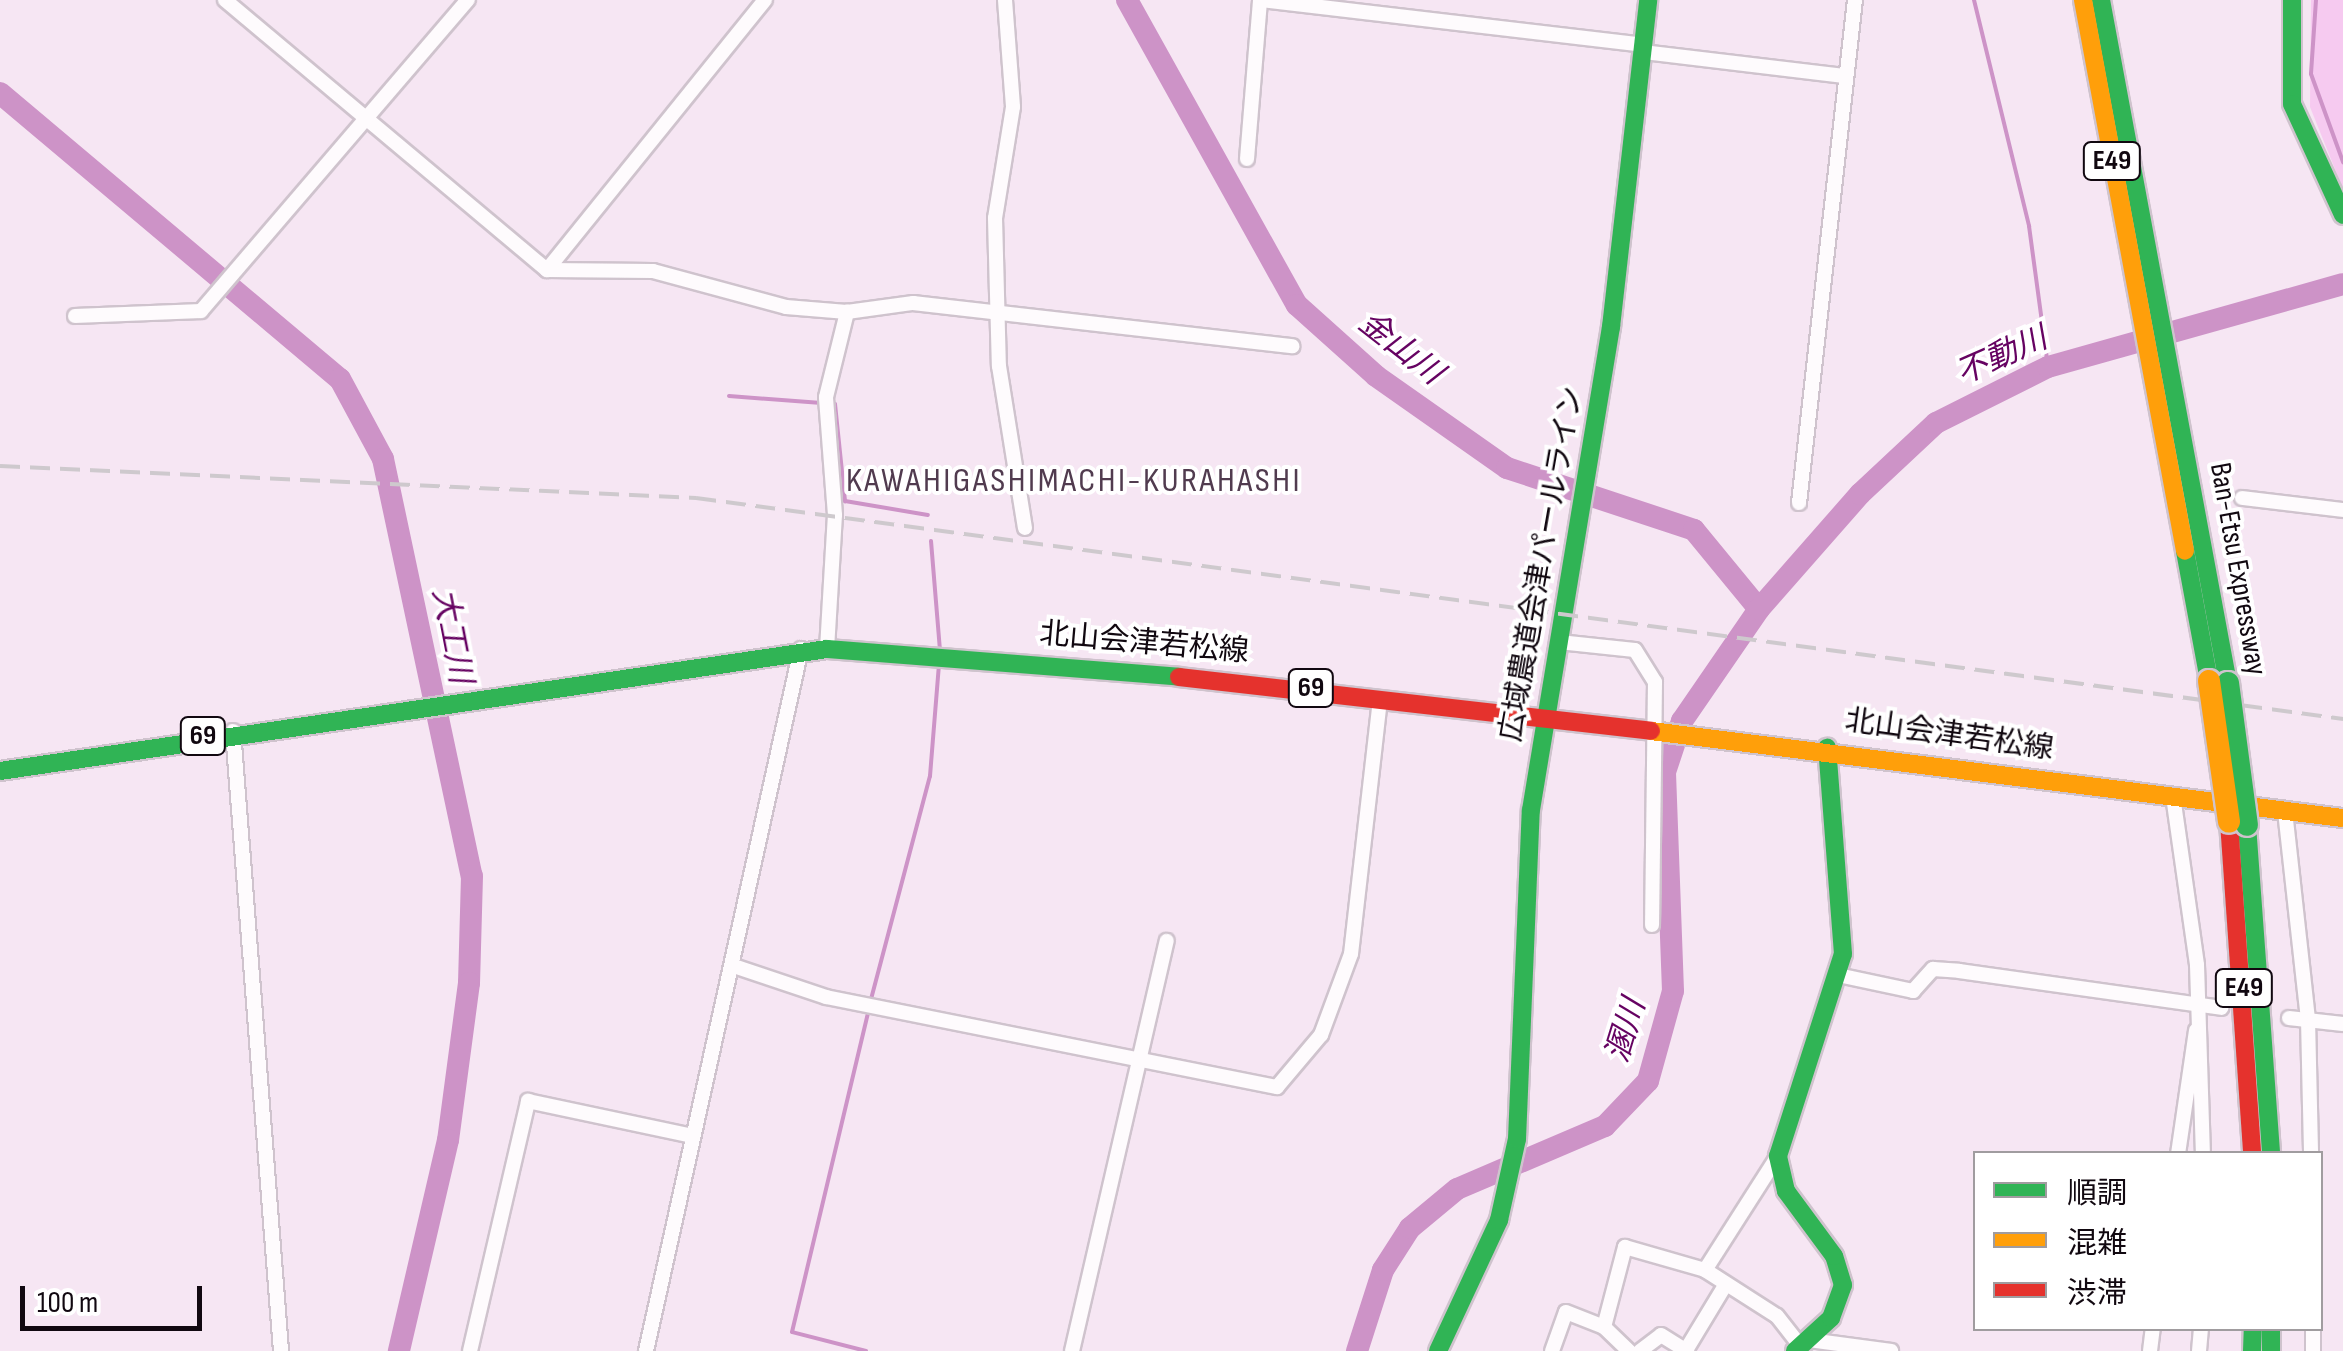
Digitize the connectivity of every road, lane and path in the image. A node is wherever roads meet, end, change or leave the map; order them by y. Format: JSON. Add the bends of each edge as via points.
{"nodes":[{"id":1,"x":226,"y":0,"type":"edge"},
{"id":2,"x":468,"y":0,"type":"edge"},
{"id":3,"x":766,"y":0,"type":"edge"},
{"id":4,"x":1005,"y":0,"type":"edge"},
{"id":5,"x":1261,"y":0,"type":"edge"},
{"id":6,"x":1648,"y":0,"type":"edge"},
{"id":7,"x":1855,"y":0,"type":"edge"},
{"id":8,"x":2083,"y":0,"type":"edge"},
{"id":9,"x":2101,"y":0,"type":"edge"},
{"id":10,"x":2292,"y":0,"type":"edge"},
{"id":11,"x":1643,"y":49,"type":"junction"},
{"id":12,"x":1844,"y":76,"type":"junction"},
{"id":13,"x":369,"y":120,"type":"junction"},
{"id":14,"x":1247,"y":158,"type":"dead end"},
{"id":15,"x":2343,"y":215,"type":"edge"},
{"id":16,"x":546,"y":270,"type":"junction"},
{"id":17,"x":847,"y":312,"type":"junction"},
{"id":18,"x":999,"y":315,"type":"junction"},
{"id":19,"x":75,"y":316,"type":"dead end"},
{"id":20,"x":2152,"y":319,"type":"junction"},
{"id":21,"x":1293,"y":346,"type":"dead end"},
{"id":22,"x":2242,"y":498,"type":"dead end"},
{"id":23,"x":1799,"y":503,"type":"dead end"},
{"id":24,"x":2343,"y":510,"type":"edge"},
{"id":25,"x":1026,"y":528,"type":"dead end"},
{"id":26,"x":1560,"y":642,"type":"junction"},
{"id":27,"x":801,"y":649,"type":"junction"},
{"id":28,"x":827,"y":649,"type":"junction"},
{"id":29,"x":1380,"y":701,"type":"junction"},
{"id":30,"x":1544,"y":721,"type":"junction"},
{"id":31,"x":1660,"y":728,"type":"junction"},
{"id":32,"x":233,"y":731,"type":"junction"},
{"id":33,"x":1827,"y":748,"type":"junction"},
{"id":34,"x":0,"y":771,"type":"edge"},
{"id":35,"x":2173,"y":796,"type":"junction"},
{"id":36,"x":2285,"y":811,"type":"junction"},
{"id":37,"x":2343,"y":818,"type":"edge"},
{"id":38,"x":2238,"y":824,"type":"junction"},
{"id":39,"x":1652,"y":926,"type":"dead end"},
{"id":40,"x":1167,"y":942,"type":"dead end"},
{"id":41,"x":734,"y":966,"type":"junction"},
{"id":42,"x":1838,"y":975,"type":"junction"},
{"id":43,"x":2200,"y":1005,"type":"junction"},
{"id":44,"x":2221,"y":1008,"type":"dead end"},
{"id":45,"x":2289,"y":1018,"type":"dead end"},
{"id":46,"x":2308,"y":1019,"type":"junction"},
{"id":47,"x":2343,"y":1024,"type":"edge"},
{"id":48,"x":1138,"y":1061,"type":"junction"},
{"id":49,"x":692,"y":1136,"type":"junction"},
{"id":50,"x":2178,"y":1151,"type":"edge"},
{"id":51,"x":2203,"y":1151,"type":"edge"},
{"id":52,"x":2252,"y":1151,"type":"edge"},
{"id":53,"x":2271,"y":1151,"type":"edge"},
{"id":54,"x":2311,"y":1151,"type":"edge"},
{"id":55,"x":1778,"y":1156,"type":"junction"},
{"id":56,"x":1706,"y":1270,"type":"junction"},
{"id":57,"x":1726,"y":1284,"type":"junction"},
{"id":58,"x":1604,"y":1327,"type":"junction"},
{"id":59,"x":1801,"y":1345,"type":"edge"},
{"id":60,"x":281,"y":1351,"type":"edge"},
{"id":61,"x":470,"y":1351,"type":"edge"},
{"id":62,"x":646,"y":1351,"type":"edge"},
{"id":63,"x":1072,"y":1351,"type":"edge"},
{"id":64,"x":1438,"y":1351,"type":"edge"},
{"id":65,"x":1552,"y":1351,"type":"edge"},
{"id":66,"x":1630,"y":1351,"type":"edge"},
{"id":67,"x":1640,"y":1351,"type":"edge"},
{"id":68,"x":1686,"y":1351,"type":"edge"},
{"id":69,"x":1891,"y":1351,"type":"edge"}],
"edges":[{"from":1,"to":13,"type":"street"},
{"from":2,"to":13,"type":"street"},
{"from":3,"to":16,"type":"street"},
{"from":4,"to":18,"type":"street","via":[[1013,106],[996,218]]},
{"from":5,"to":11,"type":"street"},
{"from":5,"to":14,"type":"street"},
{"from":6,"to":11,"type":"main road","name":"広域農道会津パールライン"},
{"from":7,"to":12,"type":"street"},
{"from":8,"to":20,"type":"main road","name":"Ban-Etsu Expressway","number":"E49"},
{"from":9,"to":20,"type":"main road","name":"Ban-Etsu Expressway","number":"E49"},
{"from":10,"to":15,"type":"main road","via":[[2292,104]]},
{"from":11,"to":12,"type":"street"},
{"from":11,"to":26,"type":"main road","name":"広域農道会津パールライン","via":[[1590,472]]},
{"from":12,"to":23,"type":"street"},
{"from":13,"to":16,"type":"street"},
{"from":13,"to":19,"type":"street","via":[[201,312]]},
{"from":16,"to":17,"type":"street","via":[[653,271],[786,307]]},
{"from":17,"to":18,"type":"street","via":[[913,304]]},
{"from":17,"to":28,"type":"street","via":[[827,403],[835,515]]},
{"from":18,"to":21,"type":"street"},
{"from":18,"to":25,"type":"street"},
{"from":20,"to":38,"type":"main road","name":"Ban-Etsu Expressway","number":"E49","bridge":true},
{"from":22,"to":24,"type":"street"},
{"from":26,"to":30,"type":"main road","name":"広域農道会津パールライン"},
{"from":26,"to":31,"type":"street","via":[[1635,650],[1655,682]]},
{"from":27,"to":28,"type":"main road","name":"北山会津若松線","number":"69"},
{"from":27,"to":32,"type":"main road","name":"北山会津若松線","number":"69"},
{"from":27,"to":41,"type":"street"},
{"from":28,"to":29,"type":"main road","name":"北山会津若松線","number":"69"},
{"from":29,"to":30,"type":"main road","name":"北山会津若松線","number":"69"},
{"from":29,"to":48,"type":"street","via":[[1351,954],[1334,1010],[1303,1062],[1276,1087]]},
{"from":30,"to":31,"type":"main road","name":"北山会津若松線","number":"69"},
{"from":30,"to":64,"type":"main road","name":"広域農道会津パールライン","via":[[1516,1139],[1507,1187]]},
{"from":31,"to":33,"type":"main road","name":"北山会津若松線","number":"69"},
{"from":31,"to":39,"type":"street"},
{"from":32,"to":34,"type":"main road","name":"北山会津若松線","number":"69"},
{"from":32,"to":60,"type":"street"},
{"from":33,"to":35,"type":"main road","name":"北山会津若松線","number":"69"},
{"from":33,"to":42,"type":"main road","via":[[1844,890]]},
{"from":35,"to":36,"type":"main road","name":"北山会津若松線","number":"69"},
{"from":35,"to":43,"type":"street"},
{"from":36,"to":37,"type":"main road","name":"北山会津若松線","number":"69"},
{"from":36,"to":46,"type":"street"},
{"from":38,"to":52,"type":"main road","name":"Ban-Etsu Expressway","number":"E49"},
{"from":38,"to":53,"type":"main road","name":"Ban-Etsu Expressway","number":"E49"},
{"from":40,"to":48,"type":"street"},
{"from":41,"to":48,"type":"street","via":[[826,997]]},
{"from":41,"to":49,"type":"street"},
{"from":42,"to":43,"type":"street","via":[[1912,991],[1933,969],[1959,971]]},
{"from":42,"to":55,"type":"main road"},
{"from":43,"to":44,"type":"street"},
{"from":43,"to":50,"type":"street"},
{"from":43,"to":51,"type":"street"},
{"from":45,"to":46,"type":"street"},
{"from":46,"to":47,"type":"street"},
{"from":46,"to":54,"type":"street"},
{"from":48,"to":63,"type":"street"},
{"from":49,"to":61,"type":"street","via":[[528,1101]]},
{"from":49,"to":62,"type":"street"},
{"from":55,"to":56,"type":"street"},
{"from":55,"to":59,"type":"main road","via":[[1786,1191],[1842,1274],[1839,1305]]},
{"from":56,"to":57,"type":"street"},
{"from":56,"to":58,"type":"street","via":[[1625,1247]]},
{"from":57,"to":59,"type":"street","via":[[1777,1316]]},
{"from":57,"to":68,"type":"street"},
{"from":58,"to":65,"type":"street","via":[[1566,1312]]},
{"from":58,"to":66,"type":"street"},
{"from":59,"to":69,"type":"street"},
{"from":67,"to":68,"type":"street","via":[[1661,1335]]}]}
